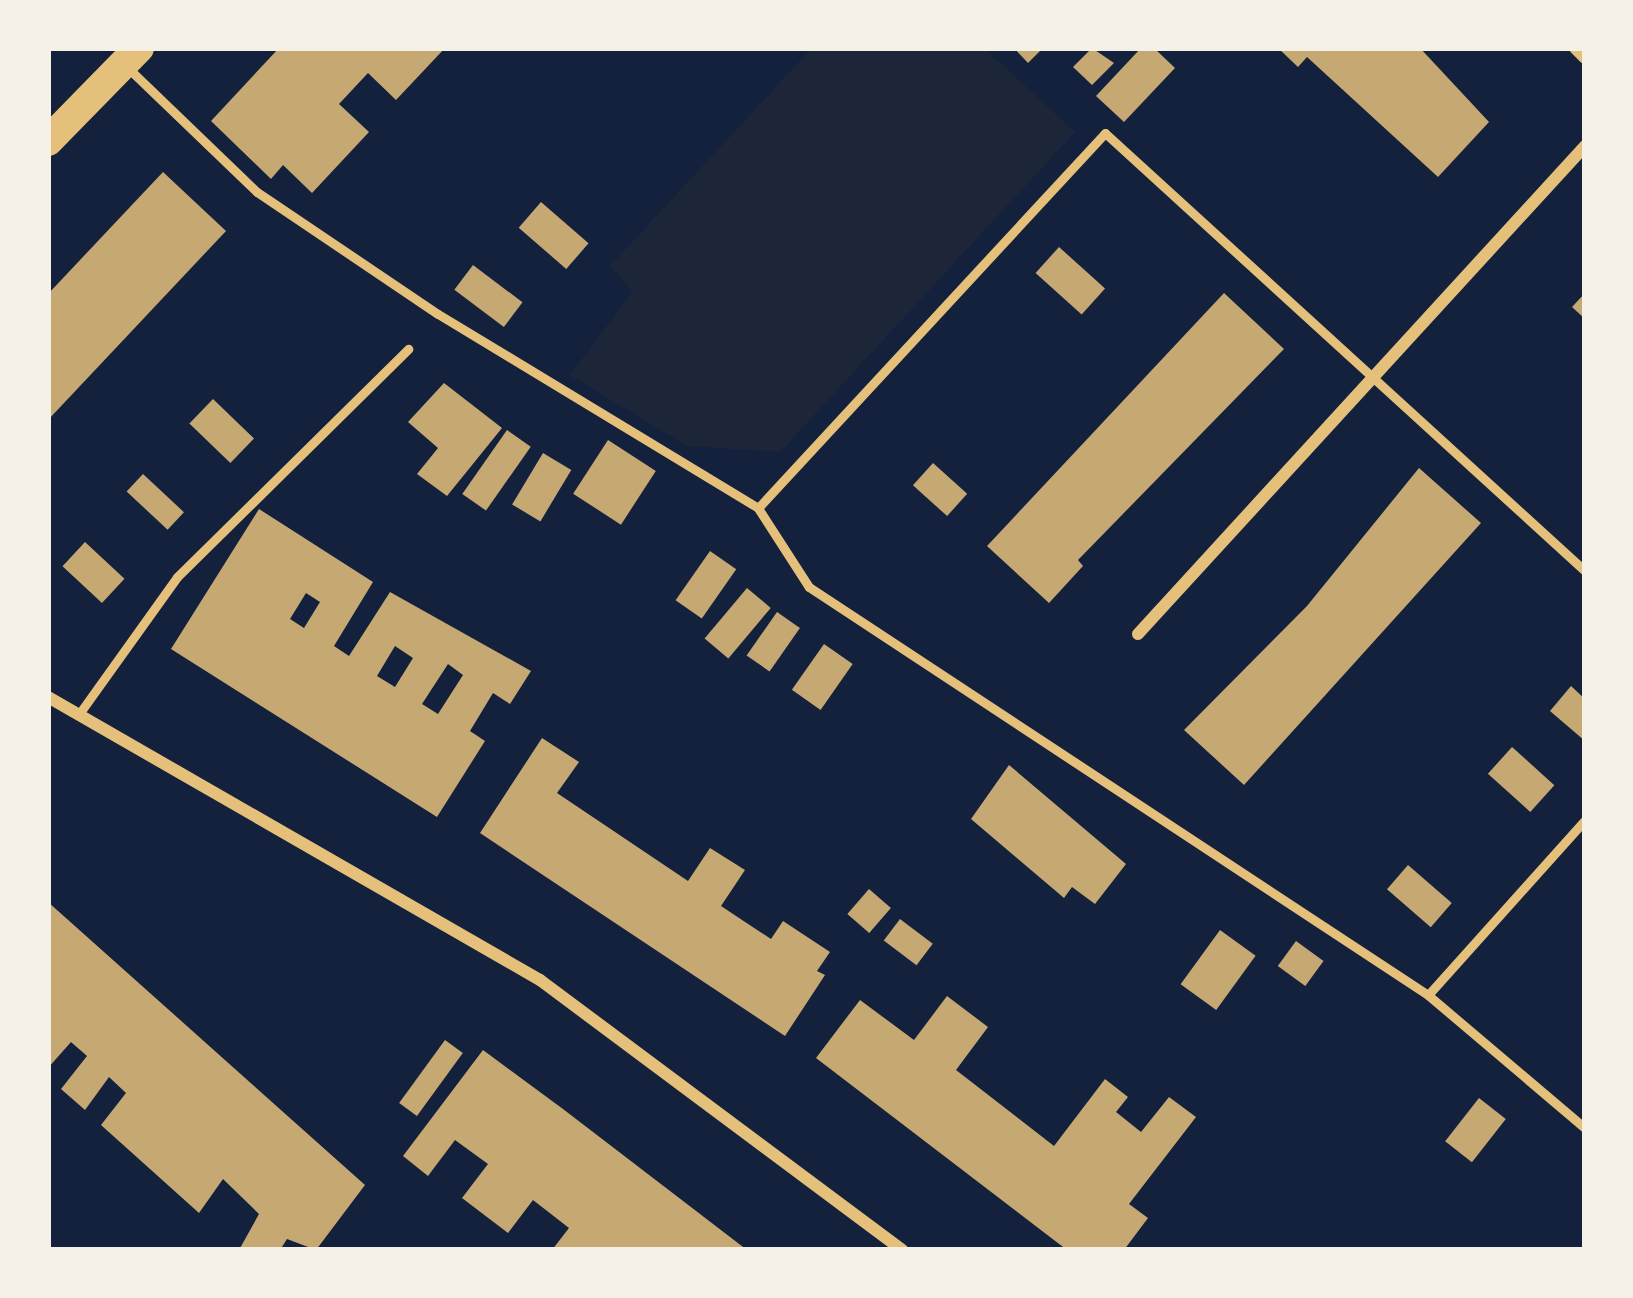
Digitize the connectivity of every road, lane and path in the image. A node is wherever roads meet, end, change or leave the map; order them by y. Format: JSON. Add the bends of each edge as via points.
{"nodes":[{"id":1,"x":1575,"y":48,"type":"edge"},
{"id":2,"x":131,"y":56,"type":"edge"},
{"id":3,"x":1585,"y":58,"type":"edge"},
{"id":4,"x":48,"y":141,"type":"edge"},
{"id":5,"x":1585,"y":146,"type":"edge"},
{"id":6,"x":408,"y":349,"type":"dead end"},
{"id":7,"x":1375,"y":382,"type":"junction"},
{"id":8,"x":758,"y":508,"type":"junction"},
{"id":9,"x":1585,"y":571,"type":"edge"},
{"id":10,"x":1138,"y":634,"type":"dead end"},
{"id":11,"x":48,"y":698,"type":"edge"},
{"id":12,"x":79,"y":714,"type":"junction"},
{"id":13,"x":1585,"y":820,"type":"edge"},
{"id":14,"x":1428,"y":995,"type":"junction"},
{"id":15,"x":1585,"y":1129,"type":"edge"},
{"id":16,"x":902,"y":1250,"type":"edge"}],
"edges":[{"from":1,"to":3,"type":"street"},
{"from":2,"to":4,"type":"main road"},
{"from":2,"to":8,"type":"lane","via":[[257,192],[438,314]]},
{"from":5,"to":7,"type":"street"},
{"from":6,"to":12,"type":"lane","via":[[177,577]]},
{"from":7,"to":8,"type":"lane","via":[[1105,133]]},
{"from":7,"to":9,"type":"lane"},
{"from":7,"to":10,"type":"street"},
{"from":8,"to":14,"type":"lane","via":[[809,586]]},
{"from":11,"to":12,"type":"street"},
{"from":12,"to":16,"type":"street","via":[[540,980]]},
{"from":13,"to":14,"type":"lane"},
{"from":14,"to":15,"type":"lane"}]}
